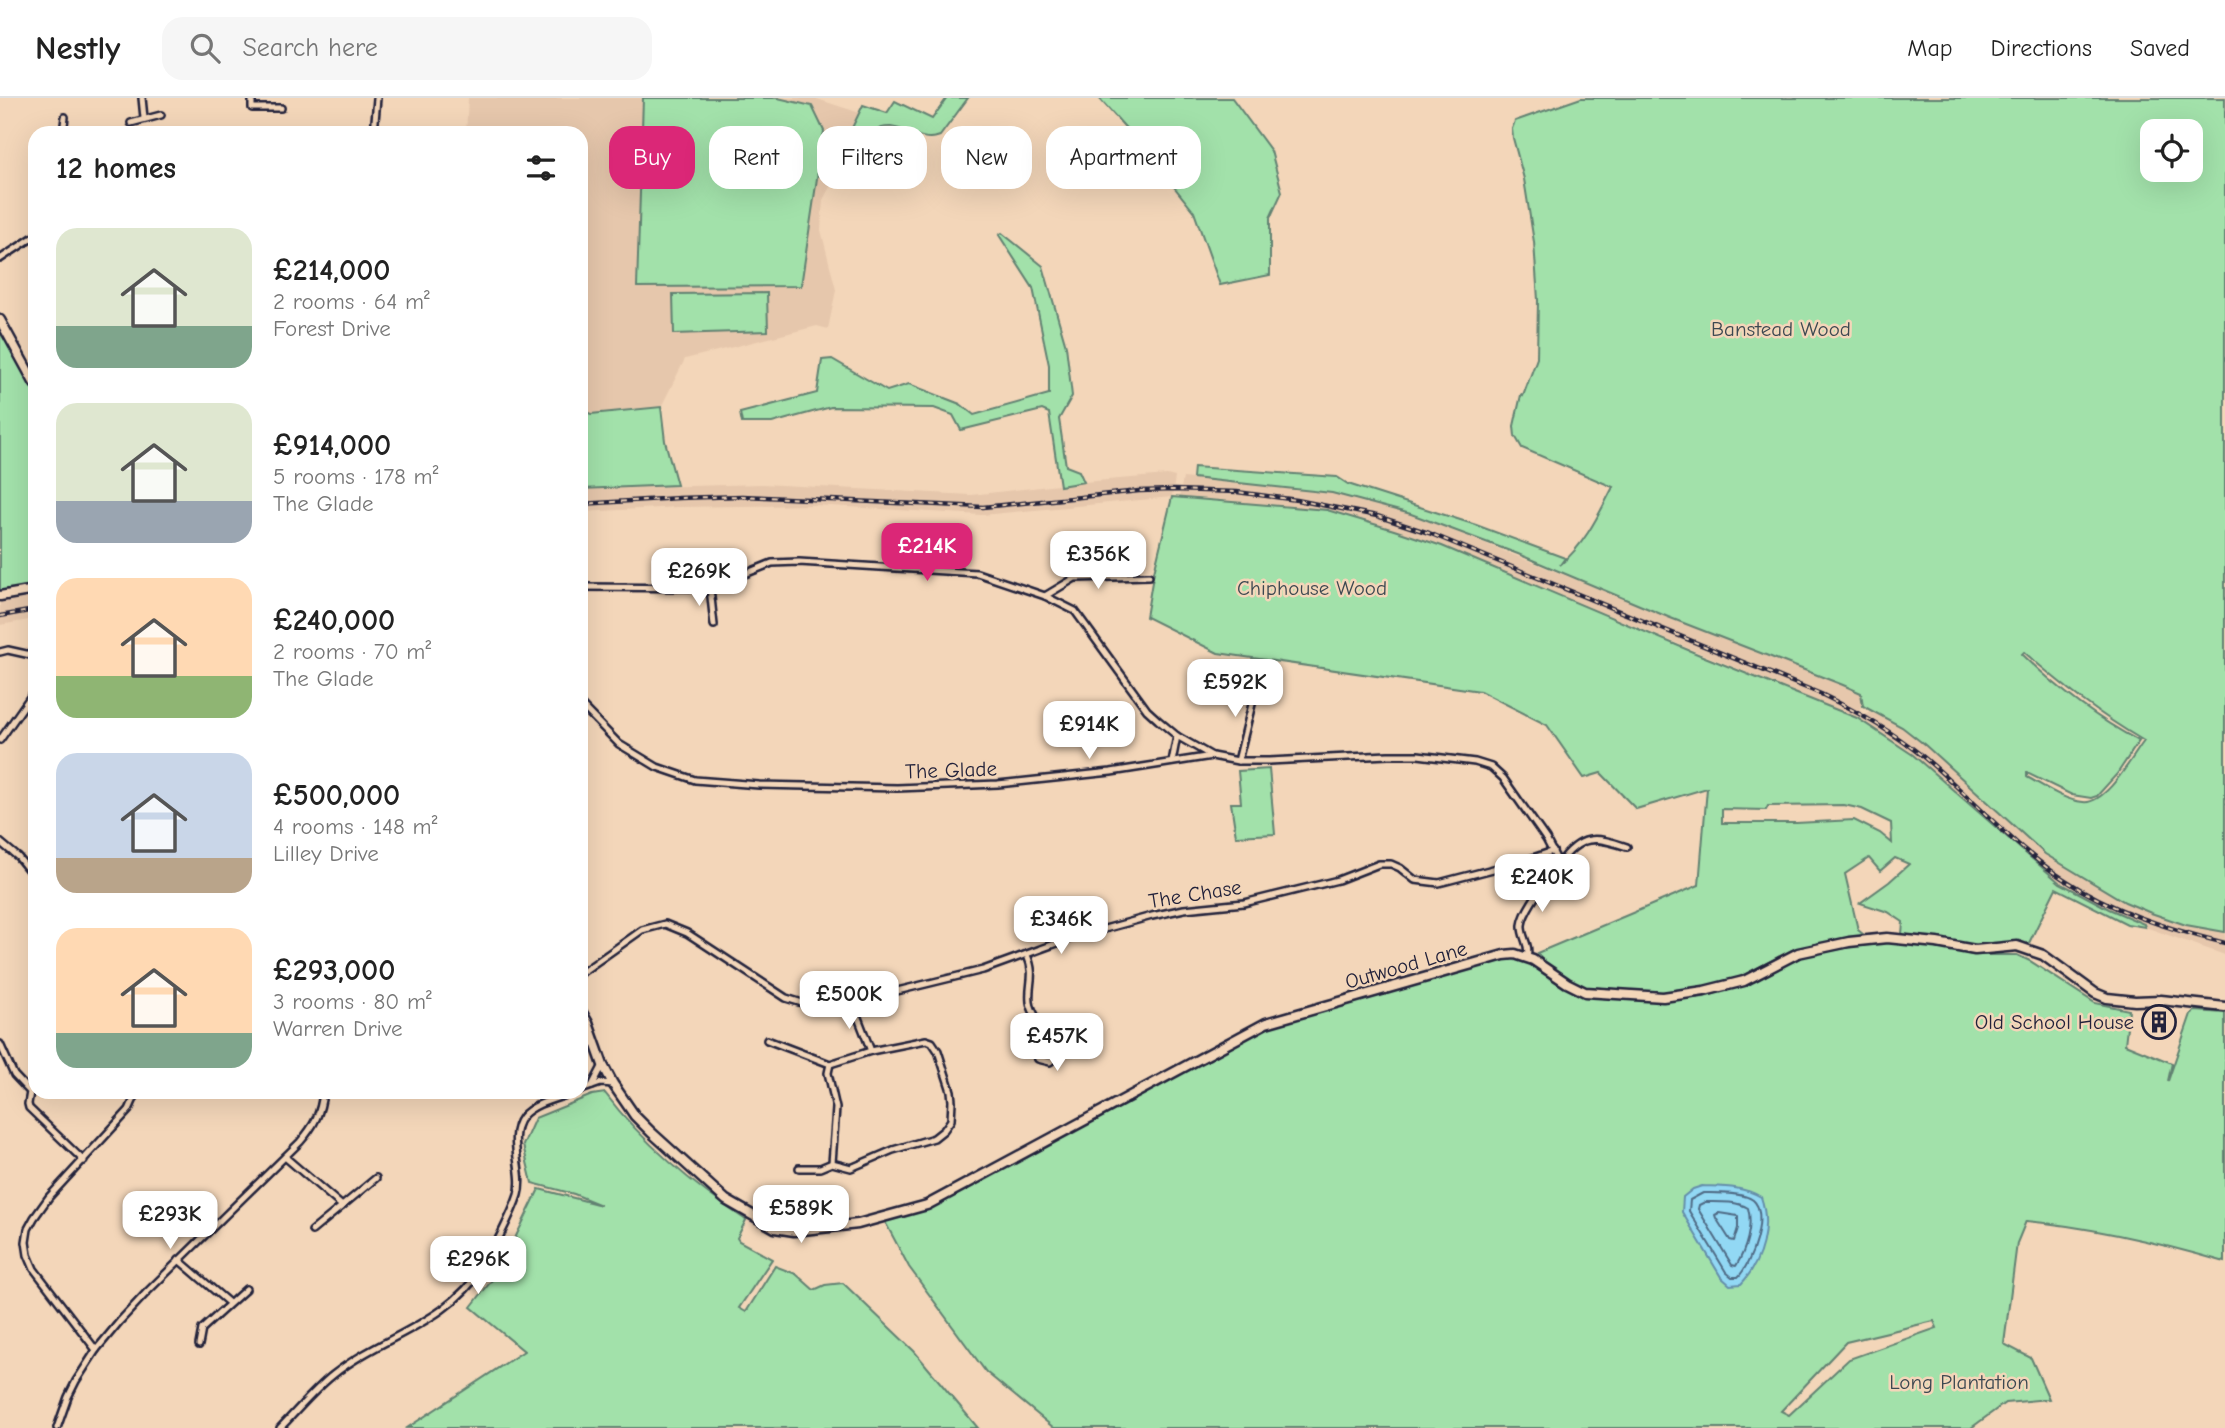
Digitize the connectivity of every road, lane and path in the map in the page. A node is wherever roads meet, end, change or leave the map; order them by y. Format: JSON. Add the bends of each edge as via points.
{"nodes":[{"id":1,"x":142,"y":98,"type":"edge"},
{"id":2,"x":252,"y":98,"type":"edge"},
{"id":3,"x":377,"y":98,"type":"edge"},
{"id":4,"x":281,"y":108,"type":"dead end"},
{"id":5,"x":161,"y":115,"type":"dead end"},
{"id":6,"x":65,"y":117,"type":"dead end"},
{"id":7,"x":144,"y":118,"type":"junction"},
{"id":8,"x":131,"y":123,"type":"dead end"},
{"id":9,"x":64,"y":126,"type":"edge"},
{"id":10,"x":375,"y":126,"type":"edge"},
{"id":11,"x":28,"y":241,"type":"edge"},
{"id":12,"x":0,"y":259,"type":"edge"},
{"id":13,"x":0,"y":320,"type":"edge"},
{"id":14,"x":28,"y":371,"type":"edge"},
{"id":15,"x":1149,"y":576,"type":"dead end"},
{"id":16,"x":588,"y":587,"type":"edge"},
{"id":17,"x":710,"y":588,"type":"junction"},
{"id":18,"x":28,"y":591,"type":"edge"},
{"id":19,"x":0,"y":596,"type":"edge"},
{"id":20,"x":1045,"y":596,"type":"junction"},
{"id":21,"x":714,"y":625,"type":"dead end"},
{"id":22,"x":0,"y":652,"type":"edge"},
{"id":23,"x":28,"y":654,"type":"edge"},
{"id":24,"x":1257,"y":684,"type":"dead end"},
{"id":25,"x":28,"y":700,"type":"edge"},
{"id":26,"x":588,"y":712,"type":"edge"},
{"id":27,"x":1177,"y":736,"type":"junction"},
{"id":28,"x":0,"y":740,"type":"edge"},
{"id":29,"x":1212,"y":756,"type":"junction"},
{"id":30,"x":1238,"y":761,"type":"junction"},
{"id":31,"x":1172,"y":762,"type":"junction"},
{"id":32,"x":0,"y":842,"type":"edge"},
{"id":33,"x":1626,"y":847,"type":"dead end"},
{"id":34,"x":1553,"y":851,"type":"junction"},
{"id":35,"x":1559,"y":864,"type":"junction"},
{"id":36,"x":28,"y":869,"type":"edge"},
{"id":37,"x":1027,"y":955,"type":"junction"},
{"id":38,"x":1527,"y":957,"type":"junction"},
{"id":39,"x":588,"y":968,"type":"edge"},
{"id":40,"x":852,"y":1002,"type":"junction"},
{"id":41,"x":2225,"y":1007,"type":"edge"},
{"id":42,"x":588,"y":1023,"type":"edge"},
{"id":43,"x":1040,"y":1024,"type":"junction"},
{"id":44,"x":767,"y":1040,"type":"dead end"},
{"id":45,"x":0,"y":1044,"type":"edge"},
{"id":46,"x":871,"y":1051,"type":"junction"},
{"id":47,"x":831,"y":1064,"type":"junction"},
{"id":48,"x":603,"y":1065,"type":"junction"},
{"id":49,"x":613,"y":1084,"type":"junction"},
{"id":50,"x":592,"y":1086,"type":"junction"},
{"id":51,"x":588,"y":1087,"type":"edge"},
{"id":52,"x":28,"y":1090,"type":"edge"},
{"id":53,"x":29,"y":1099,"type":"edge"},
{"id":54,"x":134,"y":1099,"type":"edge"},
{"id":55,"x":323,"y":1099,"type":"edge"},
{"id":56,"x":557,"y":1099,"type":"edge"},
{"id":57,"x":285,"y":1157,"type":"junction"},
{"id":58,"x":84,"y":1161,"type":"junction"},
{"id":59,"x":832,"y":1163,"type":"junction"},
{"id":60,"x":799,"y":1168,"type":"dead end"},
{"id":61,"x":376,"y":1178,"type":"dead end"},
{"id":62,"x":342,"y":1206,"type":"junction"},
{"id":63,"x":312,"y":1231,"type":"dead end"},
{"id":64,"x":179,"y":1261,"type":"junction"},
{"id":65,"x":246,"y":1289,"type":"dead end"},
{"id":66,"x":229,"y":1303,"type":"junction"},
{"id":67,"x":199,"y":1345,"type":"dead end"},
{"id":68,"x":96,"y":1350,"type":"junction"},
{"id":69,"x":57,"y":1428,"type":"edge"},
{"id":70,"x":280,"y":1428,"type":"edge"}],
"edges":[{"from":1,"to":7,"type":"street"},
{"from":2,"to":4,"type":"street","via":[[252,108]]},
{"from":3,"to":10,"type":"street"},
{"from":5,"to":7,"type":"street"},
{"from":6,"to":9,"type":"street"},
{"from":7,"to":8,"type":"street"},
{"from":11,"to":12,"type":"street"},
{"from":13,"to":14,"type":"main road"},
{"from":15,"to":20,"type":"street","via":[[1075,578]]},
{"from":16,"to":17,"type":"street"},
{"from":17,"to":20,"type":"street","via":[[772,563],[799,562],[977,573]]},
{"from":17,"to":21,"type":"street"},
{"from":18,"to":19,"type":"main road"},
{"from":20,"to":27,"type":"street","via":[[1075,611],[1147,710]]},
{"from":22,"to":23,"type":"street"},
{"from":24,"to":30,"type":"street"},
{"from":25,"to":28,"type":"street"},
{"from":26,"to":31,"type":"street","name":"The Glade","via":[[619,744],[657,767],[695,780],[834,788],[998,784]]},
{"from":27,"to":29,"type":"street"},
{"from":27,"to":31,"type":"street"},
{"from":29,"to":30,"type":"street","name":"The Glade"},
{"from":29,"to":31,"type":"street","name":"The Glade"},
{"from":30,"to":34,"type":"street","name":"The Glade","via":[[1418,755],[1484,763],[1503,778]]},
{"from":32,"to":36,"type":"street"},
{"from":33,"to":35,"type":"street","via":[[1600,839],[1585,841],[1569,850]]},
{"from":34,"to":35,"type":"street","name":"The Glade"},
{"from":34,"to":37,"type":"street","name":"The Chase","via":[[1439,883],[1415,880],[1391,864],[1379,864],[1338,880],[1244,903],[1152,916]]},
{"from":35,"to":38,"type":"street","via":[[1522,923]]},
{"from":37,"to":40,"type":"street","name":"The Chase"},
{"from":37,"to":43,"type":"street","via":[[1032,977],[1030,1001]]},
{"from":38,"to":41,"type":"main road","via":[[1585,992],[1662,997],[1744,981],[1798,953],[1849,942],[1887,938],[1975,950],[2017,946],[2043,955],[2107,998]]},
{"from":38,"to":49,"type":"main road","name":"Outwood Lane","via":[[1504,955],[1266,1023],[927,1205],[858,1224],[788,1231],[743,1210],[651,1132]]},
{"from":39,"to":40,"type":"street","name":"The Chase","via":[[642,929],[665,924],[687,933],[794,1002],[822,1007]]},
{"from":40,"to":46,"type":"street"},
{"from":42,"to":48,"type":"main road","name":"Outwood Lane"},
{"from":43,"to":43,"type":"street","via":[[1032,1049],[1038,1059],[1050,1062],[1060,1041],[1053,1028]]},
{"from":44,"to":47,"type":"street"},
{"from":45,"to":52,"type":"street","via":[[14,1075]]},
{"from":46,"to":47,"type":"street"},
{"from":46,"to":59,"type":"street","via":[[920,1040],[932,1042],[951,1091],[950,1120],[934,1138],[858,1166]]},
{"from":47,"to":59,"type":"street","via":[[828,1073],[836,1108]]},
{"from":48,"to":49,"type":"main road","name":"Outwood Lane"},
{"from":48,"to":50,"type":"street"},
{"from":49,"to":50,"type":"street"},
{"from":50,"to":51,"type":"street"},
{"from":53,"to":58,"type":"street","via":[[29,1108]]},
{"from":54,"to":58,"type":"street"},
{"from":55,"to":57,"type":"street","via":[[314,1125]]},
{"from":56,"to":70,"type":"street","via":[[533,1108],[520,1121],[516,1135],[519,1193],[471,1284],[445,1309],[332,1375]]},
{"from":57,"to":62,"type":"street"},
{"from":57,"to":64,"type":"street"},
{"from":58,"to":68,"type":"street","via":[[41,1206],[26,1241],[34,1269]]},
{"from":59,"to":60,"type":"street"},
{"from":61,"to":62,"type":"street"},
{"from":62,"to":63,"type":"street"},
{"from":64,"to":66,"type":"street"},
{"from":64,"to":68,"type":"street"},
{"from":65,"to":66,"type":"street"},
{"from":66,"to":67,"type":"street","via":[[202,1329]]},
{"from":68,"to":69,"type":"street","via":[[68,1397]]}]}
